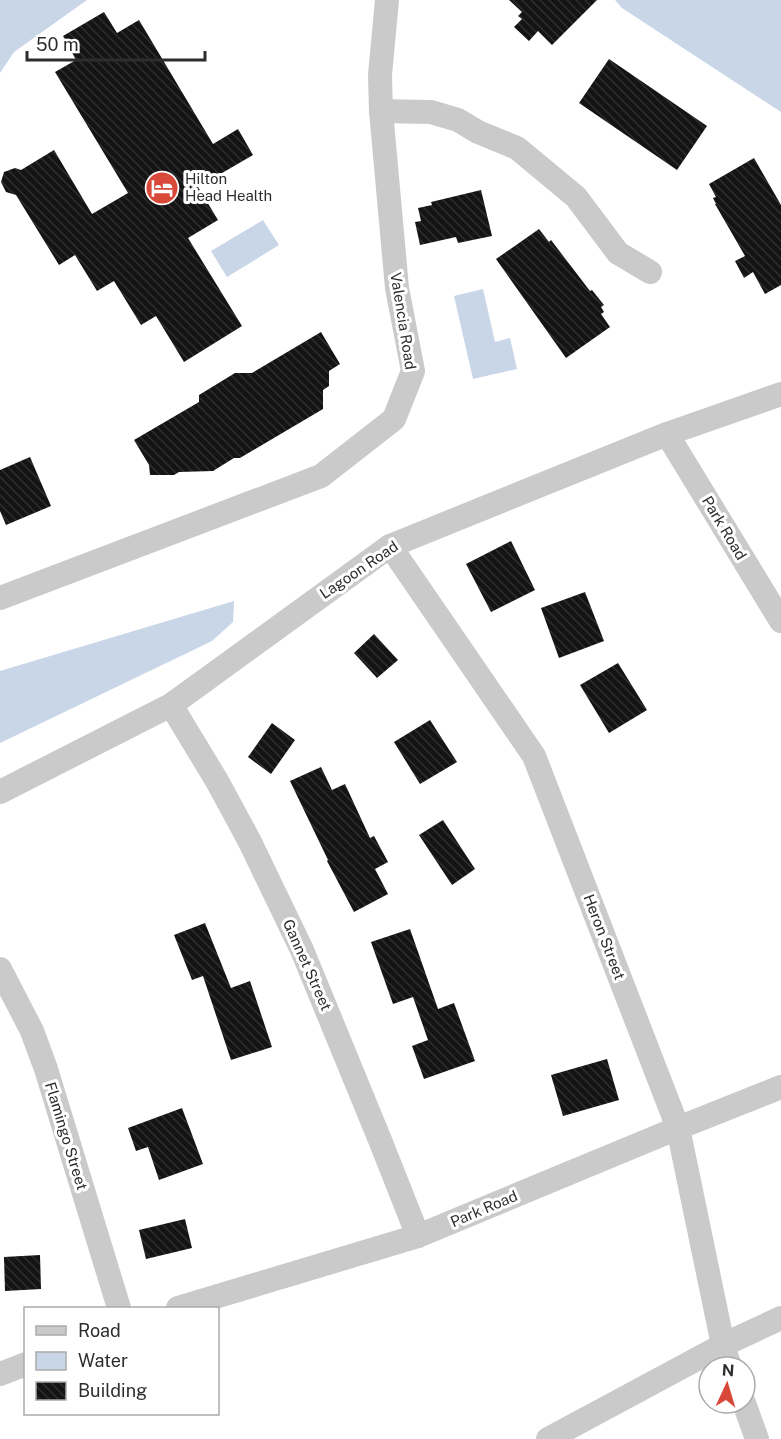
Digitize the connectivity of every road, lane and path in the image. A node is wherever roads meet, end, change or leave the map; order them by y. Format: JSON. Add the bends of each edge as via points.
{"nodes":[{"id":1,"x":387,"y":0,"type":"edge"},
{"id":2,"x":381,"y":111,"type":"junction"},
{"id":3,"x":650,"y":272,"type":"dead end"},
{"id":4,"x":781,"y":394,"type":"edge"},
{"id":5,"x":668,"y":435,"type":"junction"},
{"id":6,"x":390,"y":546,"type":"junction"},
{"id":7,"x":0,"y":598,"type":"edge"},
{"id":8,"x":781,"y":621,"type":"edge"},
{"id":9,"x":171,"y":705,"type":"junction"},
{"id":10,"x":0,"y":792,"type":"edge"},
{"id":11,"x":0,"y":969,"type":"edge"},
{"id":12,"x":781,"y":1087,"type":"edge"},
{"id":13,"x":678,"y":1128,"type":"junction"},
{"id":14,"x":418,"y":1236,"type":"junction"},
{"id":15,"x":119,"y":1307,"type":"edge"},
{"id":16,"x":181,"y":1307,"type":"edge"},
{"id":17,"x":781,"y":1318,"type":"edge"},
{"id":18,"x":727,"y":1355,"type":"edge"},
{"id":19,"x":728,"y":1355,"type":"edge"},
{"id":20,"x":24,"y":1365,"type":"edge"},
{"id":21,"x":697,"y":1370,"type":"edge"},
{"id":22,"x":0,"y":1374,"type":"edge"},
{"id":23,"x":748,"y":1415,"type":"edge"},
{"id":24,"x":548,"y":1439,"type":"edge"},
{"id":25,"x":757,"y":1439,"type":"edge"}],
"edges":[{"from":1,"to":2,"type":"street","name":"Valencia Road"},
{"from":2,"to":3,"type":"street","via":[[431,112],[458,120],[517,148],[576,197],[618,253]]},
{"from":2,"to":7,"type":"street","name":"Valencia Road","via":[[397,288],[413,371],[394,418],[321,476]]},
{"from":4,"to":5,"type":"street","name":"Lagoon Road"},
{"from":5,"to":6,"type":"street","name":"Lagoon Road"},
{"from":5,"to":8,"type":"street","name":"Park Road"},
{"from":6,"to":9,"type":"street","name":"Lagoon Road"},
{"from":6,"to":13,"type":"street","name":"Heron Street","via":[[534,756]]},
{"from":9,"to":10,"type":"street","name":"Lagoon Road"},
{"from":9,"to":14,"type":"street","name":"Gannet Street","via":[[238,820],[302,950]]},
{"from":11,"to":15,"type":"street","name":"Flamingo Street","via":[[33,1031]]},
{"from":12,"to":13,"type":"street","name":"Park Road"},
{"from":13,"to":14,"type":"street","name":"Park Road"},
{"from":13,"to":18,"type":"street","name":"Heron Street"},
{"from":14,"to":16,"type":"street","name":"Park Road"},
{"from":17,"to":19,"type":"street"},
{"from":20,"to":22,"type":"street"},
{"from":21,"to":24,"type":"street"},
{"from":23,"to":25,"type":"street"}]}
